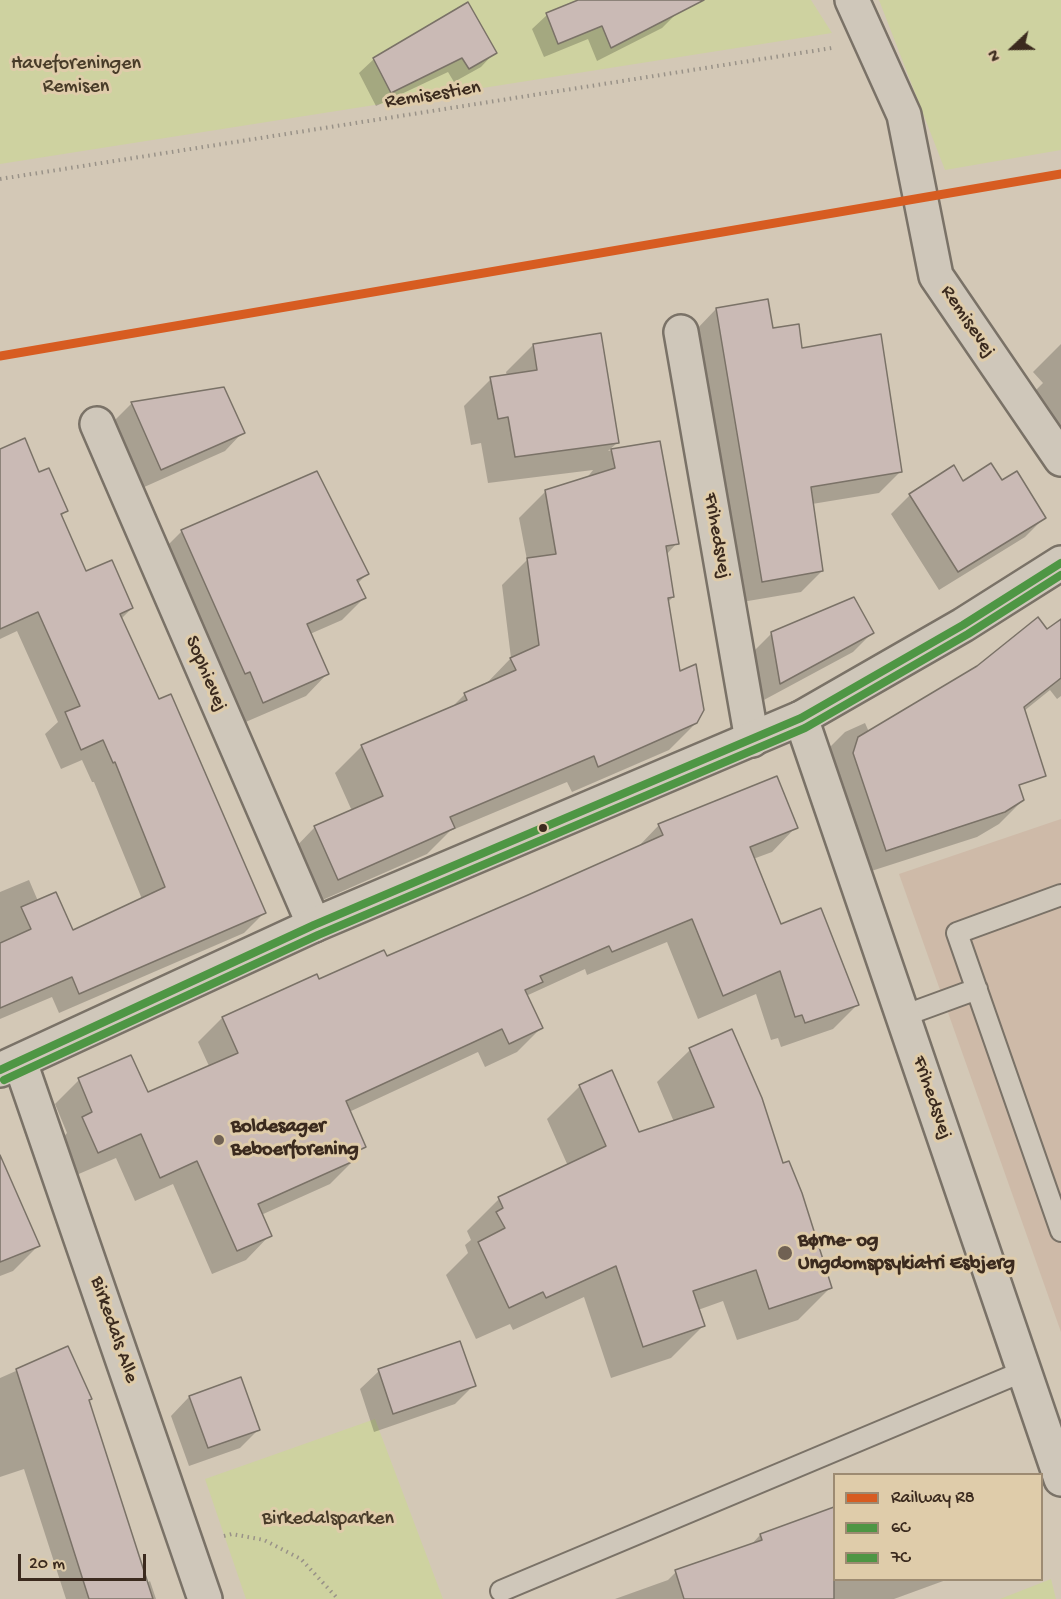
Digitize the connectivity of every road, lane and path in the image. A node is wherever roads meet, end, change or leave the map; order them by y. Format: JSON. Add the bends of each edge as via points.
{"nodes":[{"id":1,"x":852,"y":0,"type":"edge"},
{"id":2,"x":870,"y":40,"type":"junction"},
{"id":3,"x":0,"y":179,"type":"edge"},
{"id":4,"x":681,"y":332,"type":"dead end"},
{"id":5,"x":96,"y":424,"type":"dead end"},
{"id":6,"x":1061,"y":459,"type":"edge"},
{"id":7,"x":1061,"y":563,"type":"edge"},
{"id":8,"x":801,"y":718,"type":"junction"},
{"id":9,"x":752,"y":740,"type":"junction"},
{"id":10,"x":1061,"y":895,"type":"edge"},
{"id":11,"x":314,"y":925,"type":"junction"},
{"id":12,"x":977,"y":989,"type":"junction"},
{"id":13,"x":903,"y":1016,"type":"junction"},
{"id":14,"x":10,"y":1066,"type":"edge"},
{"id":15,"x":1061,"y":1231,"type":"edge"},
{"id":16,"x":1024,"y":1371,"type":"junction"},
{"id":17,"x":1052,"y":1424,"type":"edge"},
{"id":18,"x":1061,"y":1479,"type":"edge"},
{"id":19,"x":186,"y":1543,"type":"junction"},
{"id":20,"x":501,"y":1591,"type":"dead end"},
{"id":21,"x":205,"y":1599,"type":"edge"},
{"id":22,"x":338,"y":1599,"type":"edge"}],
"edges":[{"from":1,"to":2,"type":"street","name":"Remisevej"},
{"from":2,"to":3,"type":"path","name":"Remisestien"},
{"from":2,"to":6,"type":"street","name":"Remisevej","via":[[904,115],[936,276]]},
{"from":4,"to":9,"type":"street","name":"Frihedsvej"},
{"from":5,"to":11,"type":"street","name":"Sophievej"},
{"from":7,"to":8,"type":"street","via":[[963,625]]},
{"from":8,"to":9,"type":"street"},
{"from":8,"to":13,"type":"street","name":"Frihedsvej"},
{"from":9,"to":11,"type":"street"},
{"from":10,"to":12,"type":"lane","via":[[957,933]]},
{"from":11,"to":14,"type":"street"},
{"from":12,"to":13,"type":"lane"},
{"from":12,"to":15,"type":"lane"},
{"from":13,"to":16,"type":"street","name":"Frihedsvej"},
{"from":14,"to":19,"type":"street","name":"Birkedals Alle"},
{"from":16,"to":17,"type":"street","name":"Frihedsvej"},
{"from":16,"to":20,"type":"lane"},
{"from":17,"to":18,"type":"street","name":"Frihedsvej"},
{"from":19,"to":21,"type":"street","name":"Birkedals Alle"},
{"from":19,"to":22,"type":"path","via":[[232,1534],[264,1540],[302,1559]]}]}
